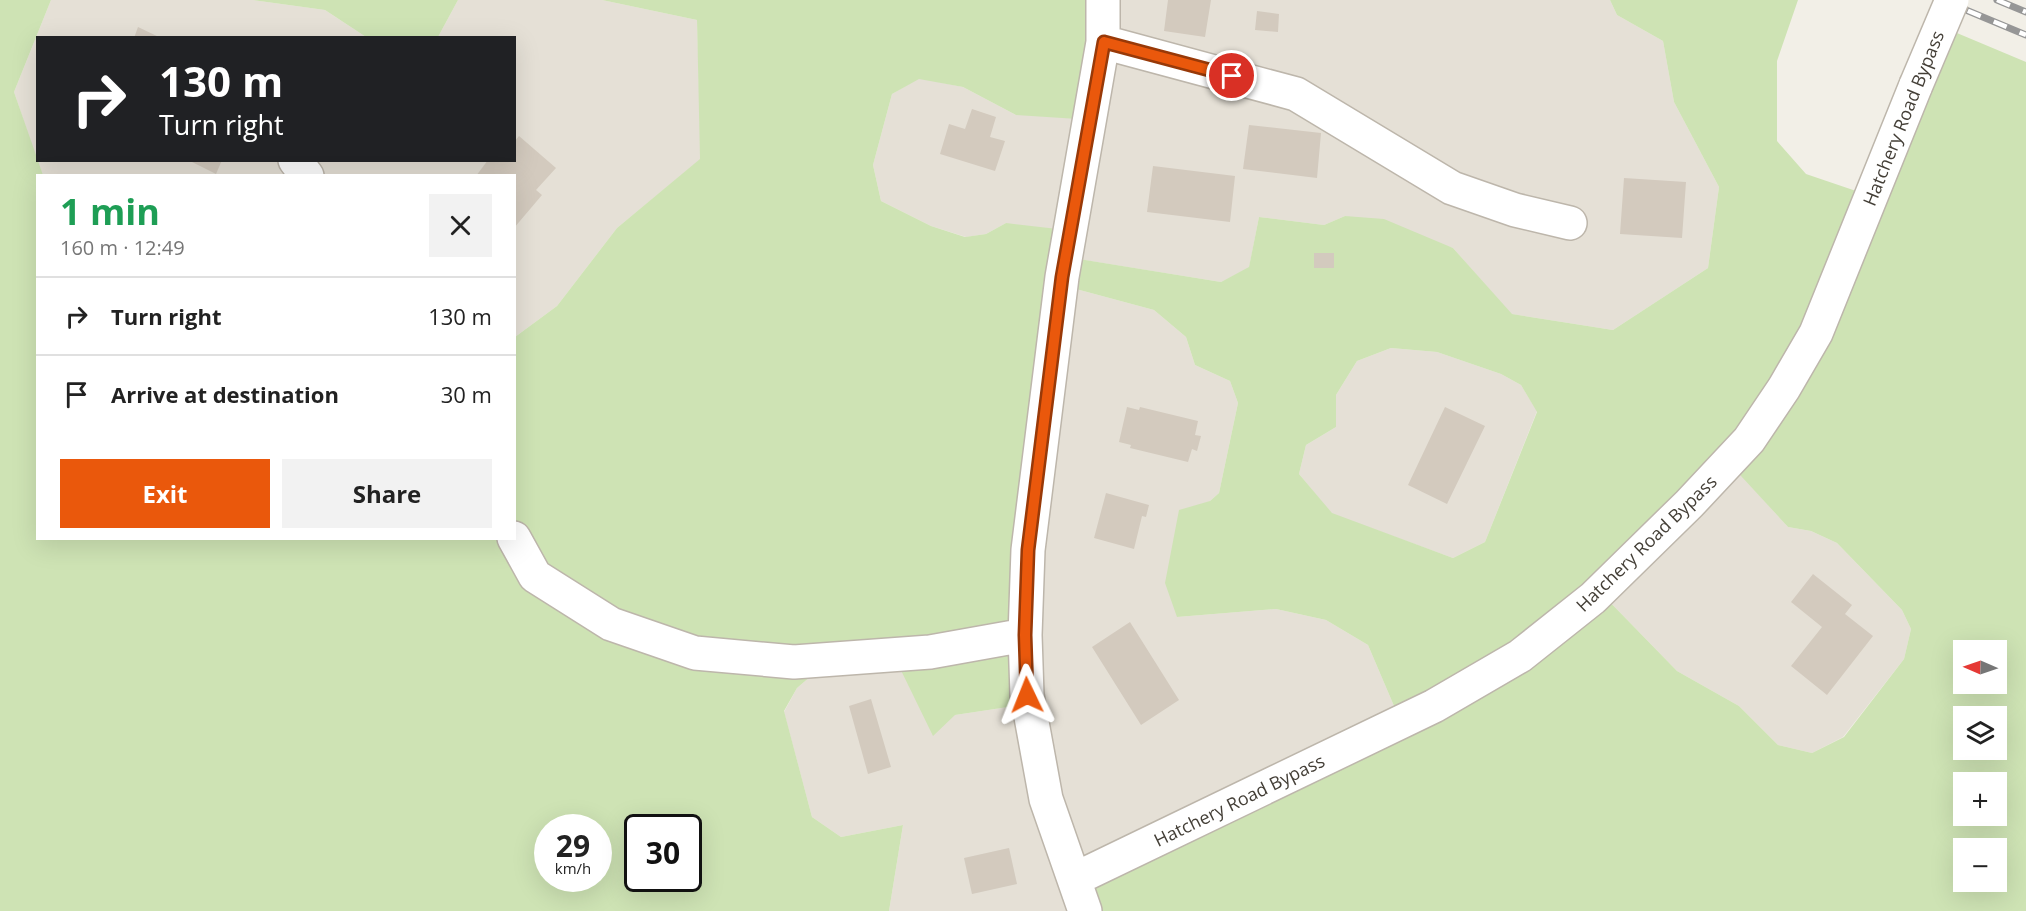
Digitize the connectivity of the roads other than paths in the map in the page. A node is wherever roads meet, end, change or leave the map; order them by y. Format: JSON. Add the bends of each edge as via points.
{"nodes":[{"id":1,"x":1103,"y":0,"type":"edge"},
{"id":2,"x":1952,"y":0,"type":"edge"},
{"id":3,"x":1104,"y":42,"type":"junction"},
{"id":4,"x":1570,"y":223,"type":"dead end"},
{"id":5,"x":515,"y":540,"type":"edge"},
{"id":6,"x":1025,"y":635,"type":"junction"},
{"id":7,"x":1075,"y":879,"type":"junction"},
{"id":8,"x":1085,"y":911,"type":"edge"}],
"edges":[{"from":1,"to":3,"type":"street"},
{"from":2,"to":7,"type":"street","name":"Hatchery Road Bypass","bridge":true,"via":[[1816,333],[1749,440],[1689,504],[1593,598],[1520,656],[1434,706]]},
{"from":3,"to":4,"type":"street","via":[[1296,94],[1452,188],[1515,210]]},
{"from":3,"to":6,"type":"street","via":[[1062,277],[1028,550]]},
{"from":5,"to":6,"type":"street","via":[[535,576],[601,618],[695,653],[794,662],[930,651]]},
{"from":6,"to":7,"type":"street","via":[[1027,695],[1046,799]]},
{"from":7,"to":8,"type":"street"}]}
